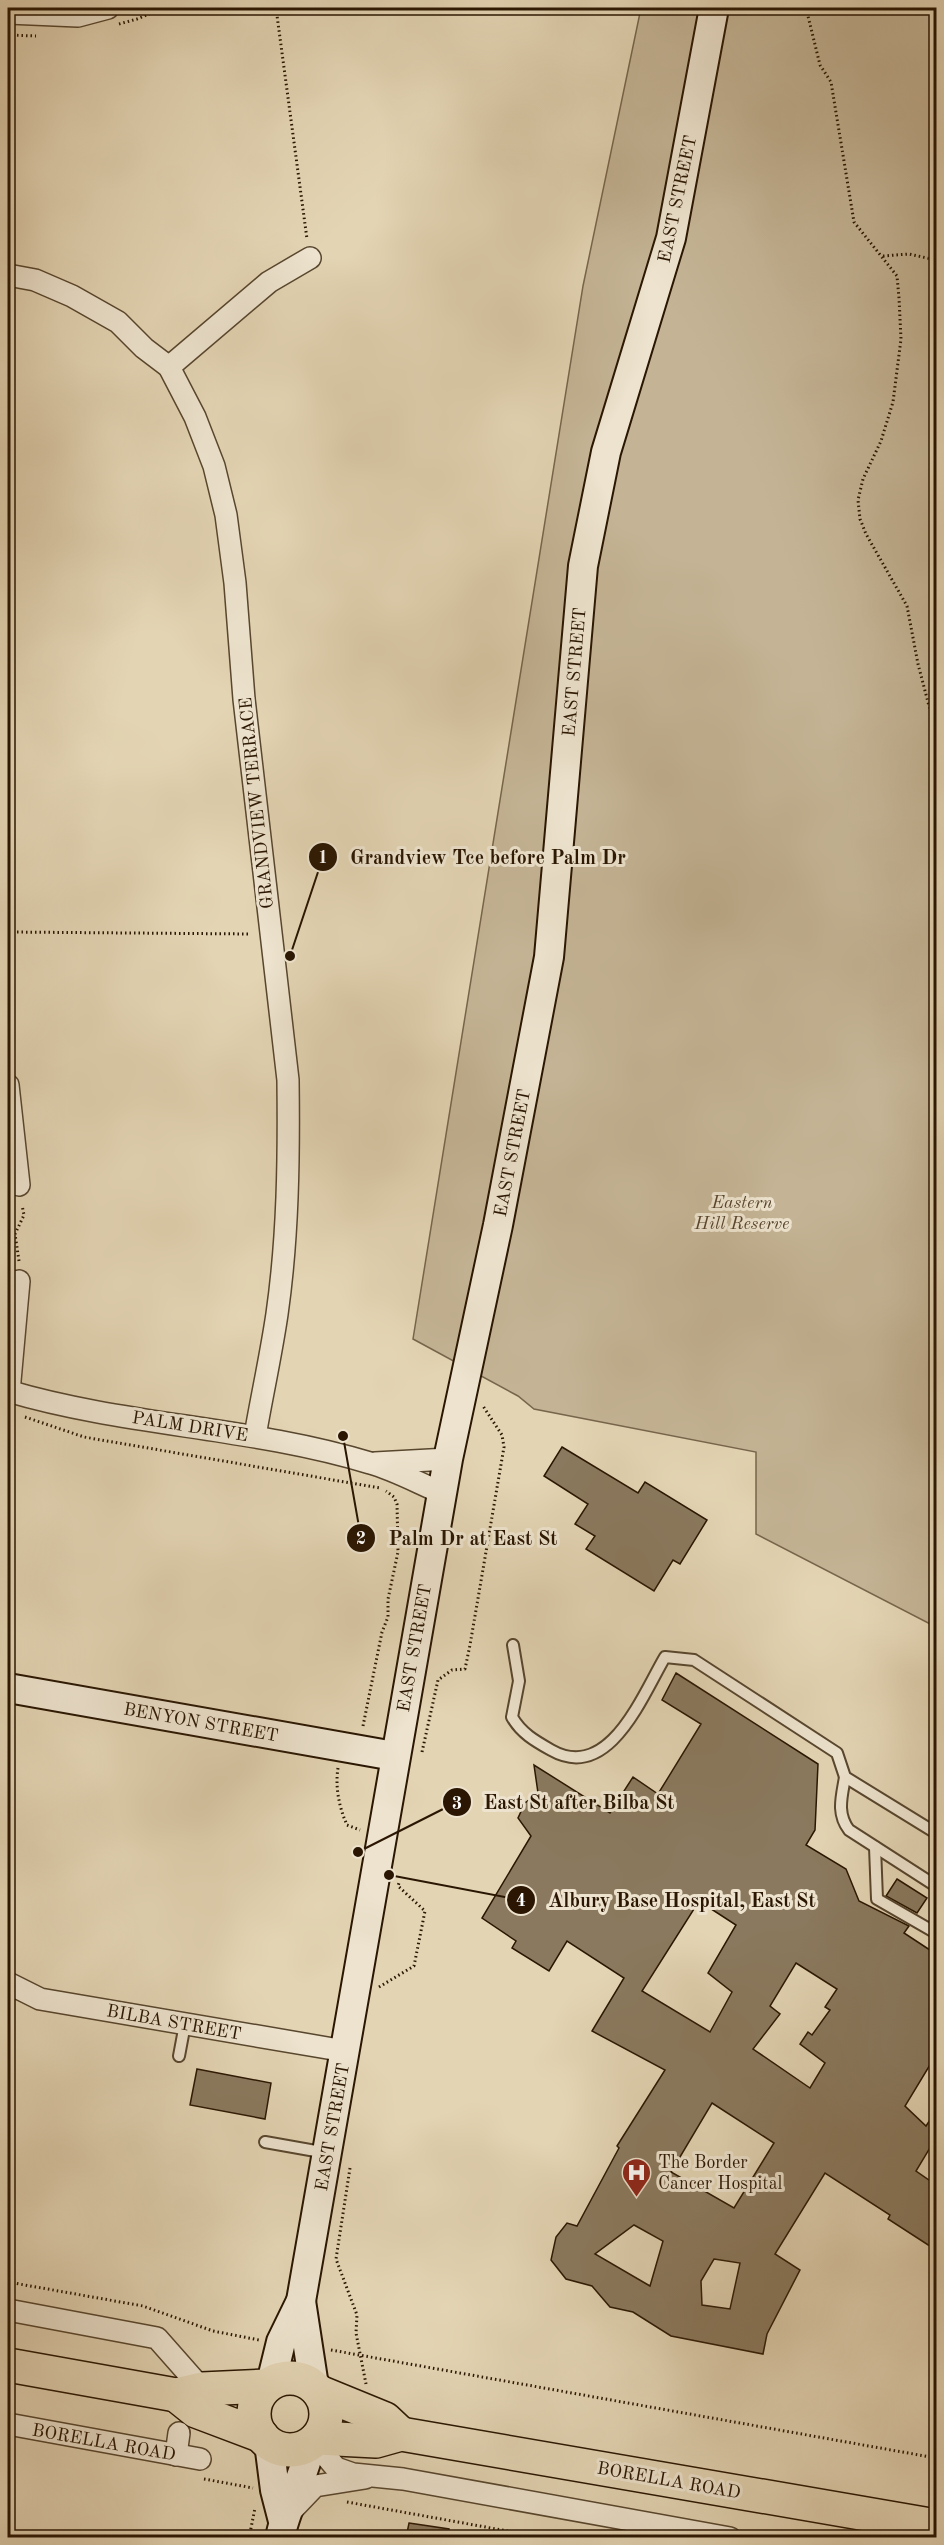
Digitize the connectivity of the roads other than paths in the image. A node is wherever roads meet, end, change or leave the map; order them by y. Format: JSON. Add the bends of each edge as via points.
{"nodes":[{"id":1,"x":108,"y":8,"type":"edge"},
{"id":2,"x":714,"y":8,"type":"edge"},
{"id":3,"x":8,"y":13,"type":"edge"},
{"id":4,"x":310,"y":258,"type":"road end"},
{"id":5,"x":8,"y":275,"type":"edge"},
{"id":6,"x":169,"y":367,"type":"junction"},
{"id":7,"x":8,"y":1085,"type":"edge"},
{"id":8,"x":9,"y":1114,"type":"edge"},
{"id":9,"x":19,"y":1185,"type":"road end"},
{"id":10,"x":20,"y":1281,"type":"road end"},
{"id":11,"x":8,"y":1391,"type":"edge"},
{"id":12,"x":255,"y":1436,"type":"junction"},
{"id":13,"x":448,"y":1459,"type":"junction"},
{"id":14,"x":372,"y":1463,"type":"junction"},
{"id":15,"x":442,"y":1493,"type":"junction"},
{"id":16,"x":513,"y":1645,"type":"dead end"},
{"id":17,"x":8,"y":1688,"type":"edge"},
{"id":18,"x":394,"y":1756,"type":"junction"},
{"id":19,"x":845,"y":1777,"type":"junction"},
{"id":20,"x":936,"y":1833,"type":"edge"},
{"id":21,"x":875,"y":1847,"type":"junction"},
{"id":22,"x":936,"y":1886,"type":"edge"},
{"id":23,"x":936,"y":1933,"type":"edge"},
{"id":24,"x":8,"y":1983,"type":"edge"},
{"id":25,"x":185,"y":2024,"type":"junction"},
{"id":26,"x":345,"y":2051,"type":"junction"},
{"id":27,"x":179,"y":2056,"type":"dead end"},
{"id":28,"x":265,"y":2142,"type":"dead end"},
{"id":29,"x":328,"y":2153,"type":"junction"},
{"id":30,"x":8,"y":2310,"type":"edge"},
{"id":31,"x":294,"y":2344,"type":"junction"},
{"id":32,"x":8,"y":2365,"type":"edge"},
{"id":33,"x":269,"y":2385,"type":"junction"},
{"id":34,"x":317,"y":2389,"type":"junction"},
{"id":35,"x":189,"y":2392,"type":"junction"},
{"id":36,"x":8,"y":2424,"type":"edge"},
{"id":37,"x":178,"y":2433,"type":"dead end"},
{"id":38,"x":401,"y":2434,"type":"junction"},
{"id":39,"x":266,"y":2440,"type":"junction"},
{"id":40,"x":314,"y":2441,"type":"junction"},
{"id":41,"x":176,"y":2455,"type":"junction"},
{"id":42,"x":200,"y":2459,"type":"dead end"},
{"id":43,"x":371,"y":2477,"type":"junction"},
{"id":44,"x":936,"y":2526,"type":"edge"},
{"id":45,"x":282,"y":2529,"type":"edge"},
{"id":46,"x":730,"y":2538,"type":"edge"}],
"edges":[{"from":1,"to":3,"type":"street","via":[[78,16]]},
{"from":2,"to":13,"type":"main road","name":"EAST STREET","via":[[671,238],[606,452],[583,566],[549,957]]},
{"from":4,"to":6,"type":"street","via":[[269,282]]},
{"from":5,"to":6,"type":"street","name":"GRANDVIEW TERRACE","via":[[35,280],[118,322]]},
{"from":6,"to":12,"type":"street","name":"GRANDVIEW TERRACE","via":[[214,465],[226,515],[288,1080],[284,1243],[277,1313]]},
{"from":7,"to":8,"type":"street"},
{"from":8,"to":9,"type":"street"},
{"from":10,"to":11,"type":"street"},
{"from":11,"to":12,"type":"street","name":"PALM DRIVE","via":[[92,1411]]},
{"from":12,"to":14,"type":"street","name":"PALM DRIVE"},
{"from":13,"to":14,"type":"street","name":"PALM DRIVE"},
{"from":13,"to":15,"type":"main road","name":"EAST STREET"},
{"from":14,"to":15,"type":"street","name":"PALM DRIVE"},
{"from":15,"to":18,"type":"main road","name":"EAST STREET"},
{"from":16,"to":19,"type":"lane","via":[[519,1681],[512,1717],[532,1739],[558,1754],[579,1758],[615,1739],[665,1657],[694,1660],[837,1753]]},
{"from":17,"to":18,"type":"main road","name":"BENYON STREET","via":[[351,1737]]},
{"from":18,"to":26,"type":"main road","name":"EAST STREET"},
{"from":19,"to":20,"type":"lane"},
{"from":19,"to":21,"type":"lane","via":[[842,1822]]},
{"from":21,"to":22,"type":"lane"},
{"from":21,"to":23,"type":"lane","via":[[877,1899]]},
{"from":24,"to":25,"type":"street","name":"BILBA STREET","via":[[40,1999]]},
{"from":25,"to":26,"type":"street","name":"BILBA STREET"},
{"from":25,"to":27,"type":"lane"},
{"from":26,"to":29,"type":"main road","name":"EAST STREET"},
{"from":28,"to":29,"type":"lane"},
{"from":29,"to":31,"type":"main road","name":"EAST STREET"},
{"from":30,"to":35,"type":"street","via":[[157,2338]]},
{"from":31,"to":33,"type":"main road","name":"EAST STREET"},
{"from":31,"to":34,"type":"main road","name":"EAST STREET"},
{"from":32,"to":35,"type":"main road"},
{"from":33,"to":34,"type":"main road","via":[[293,2378]]},
{"from":33,"to":35,"type":"main road"},
{"from":33,"to":39,"type":"main road","via":[[255,2405],[256,2427]]},
{"from":34,"to":38,"type":"main road","name":"BORELLA ROAD","via":[[385,2419]]},
{"from":34,"to":40,"type":"main road","via":[[327,2416]]},
{"from":35,"to":39,"type":"main road","via":[[196,2411]]},
{"from":36,"to":41,"type":"street","name":"BORELLA ROAD"},
{"from":37,"to":41,"type":"street"},
{"from":38,"to":40,"type":"main road","name":"BORELLA ROAD","via":[[375,2441]]},
{"from":38,"to":44,"type":"main road","name":"BORELLA ROAD"},
{"from":39,"to":40,"type":"main road","via":[[290,2450]]},
{"from":39,"to":45,"type":"main road"},
{"from":40,"to":43,"type":"street","via":[[336,2468]]},
{"from":40,"to":45,"type":"main road"},
{"from":41,"to":42,"type":"street","name":"BORELLA ROAD"},
{"from":43,"to":45,"type":"street","via":[[315,2486],[307,2491]]},
{"from":43,"to":46,"type":"street","via":[[403,2479]]}]}
